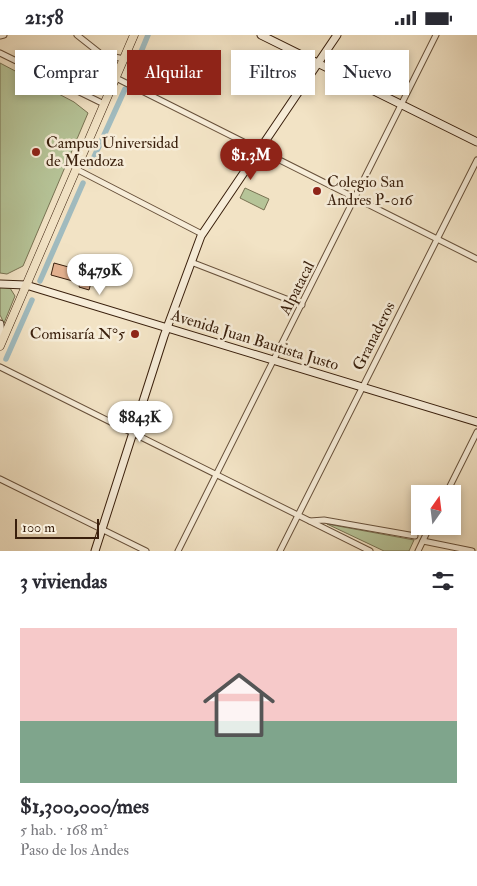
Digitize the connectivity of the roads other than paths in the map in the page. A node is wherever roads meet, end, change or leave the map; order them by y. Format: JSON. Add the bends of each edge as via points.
{"nodes":[{"id":1,"x":4,"y":35,"type":"edge"},
{"id":2,"x":77,"y":35,"type":"edge"},
{"id":3,"x":134,"y":35,"type":"edge"},
{"id":4,"x":262,"y":35,"type":"edge"},
{"id":5,"x":337,"y":35,"type":"edge"},
{"id":6,"x":436,"y":35,"type":"edge"},
{"id":7,"x":0,"y":36,"type":"edge"},
{"id":8,"x":0,"y":53,"type":"edge"},
{"id":9,"x":124,"y":59,"type":"junction"},
{"id":10,"x":318,"y":63,"type":"junction"},
{"id":11,"x":117,"y":76,"type":"edge"},
{"id":12,"x":117,"y":79,"type":"edge"},
{"id":13,"x":108,"y":95,"type":"edge"},
{"id":14,"x":104,"y":104,"type":"junction"},
{"id":15,"x":401,"y":105,"type":"junction"},
{"id":16,"x":477,"y":142,"type":"edge"},
{"id":17,"x":259,"y":150,"type":"junction"},
{"id":18,"x":477,"y":160,"type":"edge"},
{"id":19,"x":76,"y":169,"type":"junction"},
{"id":20,"x":356,"y":198,"type":"junction"},
{"id":21,"x":202,"y":234,"type":"junction"},
{"id":22,"x":437,"y":239,"type":"junction"},
{"id":23,"x":477,"y":259,"type":"edge"},
{"id":24,"x":192,"y":262,"type":"junction"},
{"id":25,"x":0,"y":284,"type":"edge"},
{"id":26,"x":26,"y":285,"type":"junction"},
{"id":27,"x":302,"y":305,"type":"junction"},
{"id":28,"x":0,"y":324,"type":"edge"},
{"id":29,"x":167,"y":328,"type":"junction"},
{"id":30,"x":1,"y":344,"type":"edge"},
{"id":31,"x":274,"y":360,"type":"junction"},
{"id":32,"x":0,"y":367,"type":"edge"},
{"id":33,"x":363,"y":387,"type":"junction"},
{"id":34,"x":477,"y":422,"type":"edge"},
{"id":35,"x":477,"y":432,"type":"edge"},
{"id":36,"x":132,"y":433,"type":"junction"},
{"id":37,"x":217,"y":475,"type":"junction"},
{"id":38,"x":0,"y":479,"type":"edge"},
{"id":39,"x":450,"y":485,"type":"edge"},
{"id":40,"x":298,"y":515,"type":"junction"},
{"id":41,"x":325,"y":520,"type":"junction"},
{"id":42,"x":310,"y":521,"type":"junction"},
{"id":43,"x":323,"y":527,"type":"junction"},
{"id":44,"x":102,"y":529,"type":"junction"},
{"id":45,"x":426,"y":535,"type":"edge"},
{"id":46,"x":415,"y":536,"type":"dead end"},
{"id":47,"x":423,"y":541,"type":"junction"},
{"id":48,"x":95,"y":551,"type":"edge"},
{"id":49,"x":146,"y":551,"type":"edge"},
{"id":50,"x":178,"y":551,"type":"edge"},
{"id":51,"x":280,"y":551,"type":"edge"},
{"id":52,"x":370,"y":551,"type":"edge"},
{"id":53,"x":418,"y":551,"type":"edge"},
{"id":54,"x":472,"y":551,"type":"edge"}],
"edges":[{"from":1,"to":7,"type":"street"},
{"from":2,"to":9,"type":"street","via":[[101,54]]},
{"from":3,"to":9,"type":"main road"},
{"from":4,"to":10,"type":"street"},
{"from":5,"to":10,"type":"street"},
{"from":6,"to":15,"type":"street","name":"Alpatacal"},
{"from":8,"to":14,"type":"street"},
{"from":9,"to":11,"type":"main road"},
{"from":10,"to":15,"type":"street"},
{"from":10,"to":17,"type":"street"},
{"from":12,"to":17,"type":"street"},
{"from":13,"to":14,"type":"main road"},
{"from":14,"to":19,"type":"main road"},
{"from":15,"to":16,"type":"street"},
{"from":15,"to":20,"type":"street","name":"Alpatacal"},
{"from":17,"to":20,"type":"street"},
{"from":17,"to":21,"type":"street"},
{"from":18,"to":22,"type":"street","name":"Granaderos"},
{"from":19,"to":21,"type":"street"},
{"from":19,"to":26,"type":"main road"},
{"from":20,"to":22,"type":"street"},
{"from":20,"to":27,"type":"street","name":"Alpatacal"},
{"from":21,"to":24,"type":"street"},
{"from":22,"to":23,"type":"street"},
{"from":22,"to":33,"type":"street","name":"Granaderos"},
{"from":24,"to":27,"type":"street"},
{"from":24,"to":29,"type":"street"},
{"from":25,"to":26,"type":"street","name":"Avenida Juan Bautista Justo"},
{"from":26,"to":29,"type":"street","name":"Avenida Juan Bautista Justo"},
{"from":26,"to":30,"type":"main road"},
{"from":27,"to":31,"type":"street","name":"Alpatacal"},
{"from":28,"to":30,"type":"street"},
{"from":29,"to":31,"type":"street","name":"Avenida Juan Bautista Justo"},
{"from":29,"to":36,"type":"street"},
{"from":31,"to":33,"type":"street","name":"Avenida Juan Bautista Justo"},
{"from":31,"to":37,"type":"street","name":"Alpatacal"},
{"from":32,"to":36,"type":"street"},
{"from":33,"to":34,"type":"street","name":"Avenida Juan Bautista Justo"},
{"from":33,"to":40,"type":"street","name":"Granaderos"},
{"from":35,"to":39,"type":"street"},
{"from":36,"to":37,"type":"street"},
{"from":36,"to":44,"type":"street"},
{"from":37,"to":40,"type":"street"},
{"from":37,"to":50,"type":"street","name":"Alpatacal"},
{"from":38,"to":44,"type":"street"},
{"from":40,"to":42,"type":"street"},
{"from":40,"to":51,"type":"street","name":"Granaderos"},
{"from":41,"to":42,"type":"street"},
{"from":41,"to":43,"type":"street","via":[[320,524]]},
{"from":41,"to":46,"type":"street"},
{"from":42,"to":43,"type":"street"},
{"from":43,"to":52,"type":"street"},
{"from":44,"to":48,"type":"street"},
{"from":44,"to":49,"type":"street"},
{"from":45,"to":47,"type":"street"},
{"from":47,"to":53,"type":"street"},
{"from":47,"to":54,"type":"street"}]}
